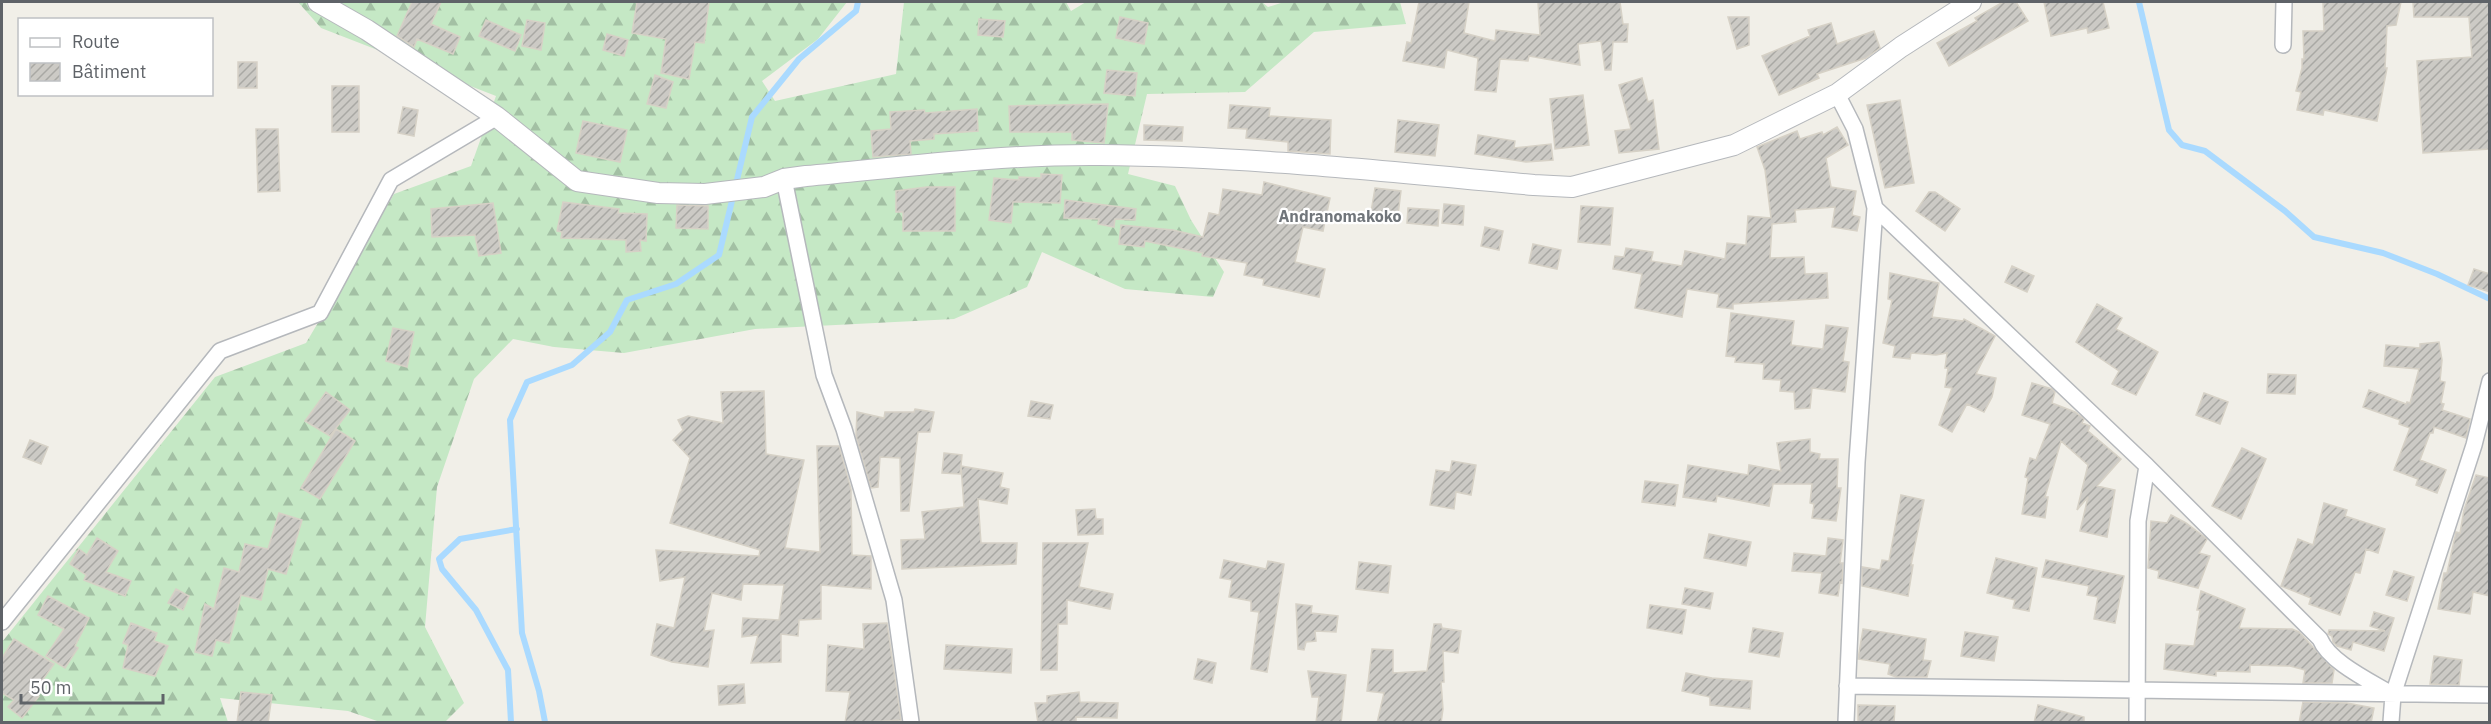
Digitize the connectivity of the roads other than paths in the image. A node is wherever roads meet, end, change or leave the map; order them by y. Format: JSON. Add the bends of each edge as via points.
{"nodes":[{"id":1,"x":318,"y":2,"type":"edge"},
{"id":2,"x":1971,"y":2,"type":"edge"},
{"id":3,"x":2284,"y":2,"type":"edge"},
{"id":4,"x":2283,"y":45,"type":"dead end"},
{"id":5,"x":1837,"y":93,"type":"junction"},
{"id":6,"x":497,"y":117,"type":"junction"},
{"id":7,"x":784,"y":178,"type":"junction"},
{"id":8,"x":1875,"y":208,"type":"junction"},
{"id":9,"x":2490,"y":381,"type":"edge"},
{"id":10,"x":2147,"y":466,"type":"junction"},
{"id":11,"x":2,"y":622,"type":"edge"},
{"id":12,"x":1847,"y":686,"type":"junction"},
{"id":13,"x":2138,"y":690,"type":"junction"},
{"id":14,"x":2393,"y":695,"type":"junction"},
{"id":15,"x":2490,"y":695,"type":"edge"},
{"id":16,"x":911,"y":723,"type":"edge"},
{"id":17,"x":1846,"y":723,"type":"edge"},
{"id":18,"x":2138,"y":723,"type":"edge"},
{"id":19,"x":2391,"y":723,"type":"edge"}],
"edges":[{"from":1,"to":6,"type":"street","via":[[368,30]]},
{"from":2,"to":5,"type":"street"},
{"from":3,"to":4,"type":"street"},
{"from":5,"to":7,"type":"street","via":[[1734,144],[1572,187],[1303,164],[1099,155],[981,159]]},
{"from":5,"to":8,"type":"street","via":[[1855,129]]},
{"from":6,"to":7,"type":"street","via":[[578,181],[658,193],[705,194],[764,187]]},
{"from":6,"to":11,"type":"street","via":[[392,180],[320,313],[220,351]]},
{"from":7,"to":16,"type":"street","via":[[824,375],[844,429],[894,600]]},
{"from":8,"to":10,"type":"street"},
{"from":8,"to":12,"type":"street","via":[[1857,462]]},
{"from":9,"to":14,"type":"street","via":[[2474,445]]},
{"from":10,"to":13,"type":"street","via":[[2138,521]]},
{"from":10,"to":14,"type":"street","via":[[2320,639],[2324,649]]},
{"from":12,"to":13,"type":"street"},
{"from":12,"to":17,"type":"street"},
{"from":13,"to":14,"type":"street"},
{"from":13,"to":18,"type":"street"},
{"from":14,"to":15,"type":"street"},
{"from":14,"to":19,"type":"street"}]}
